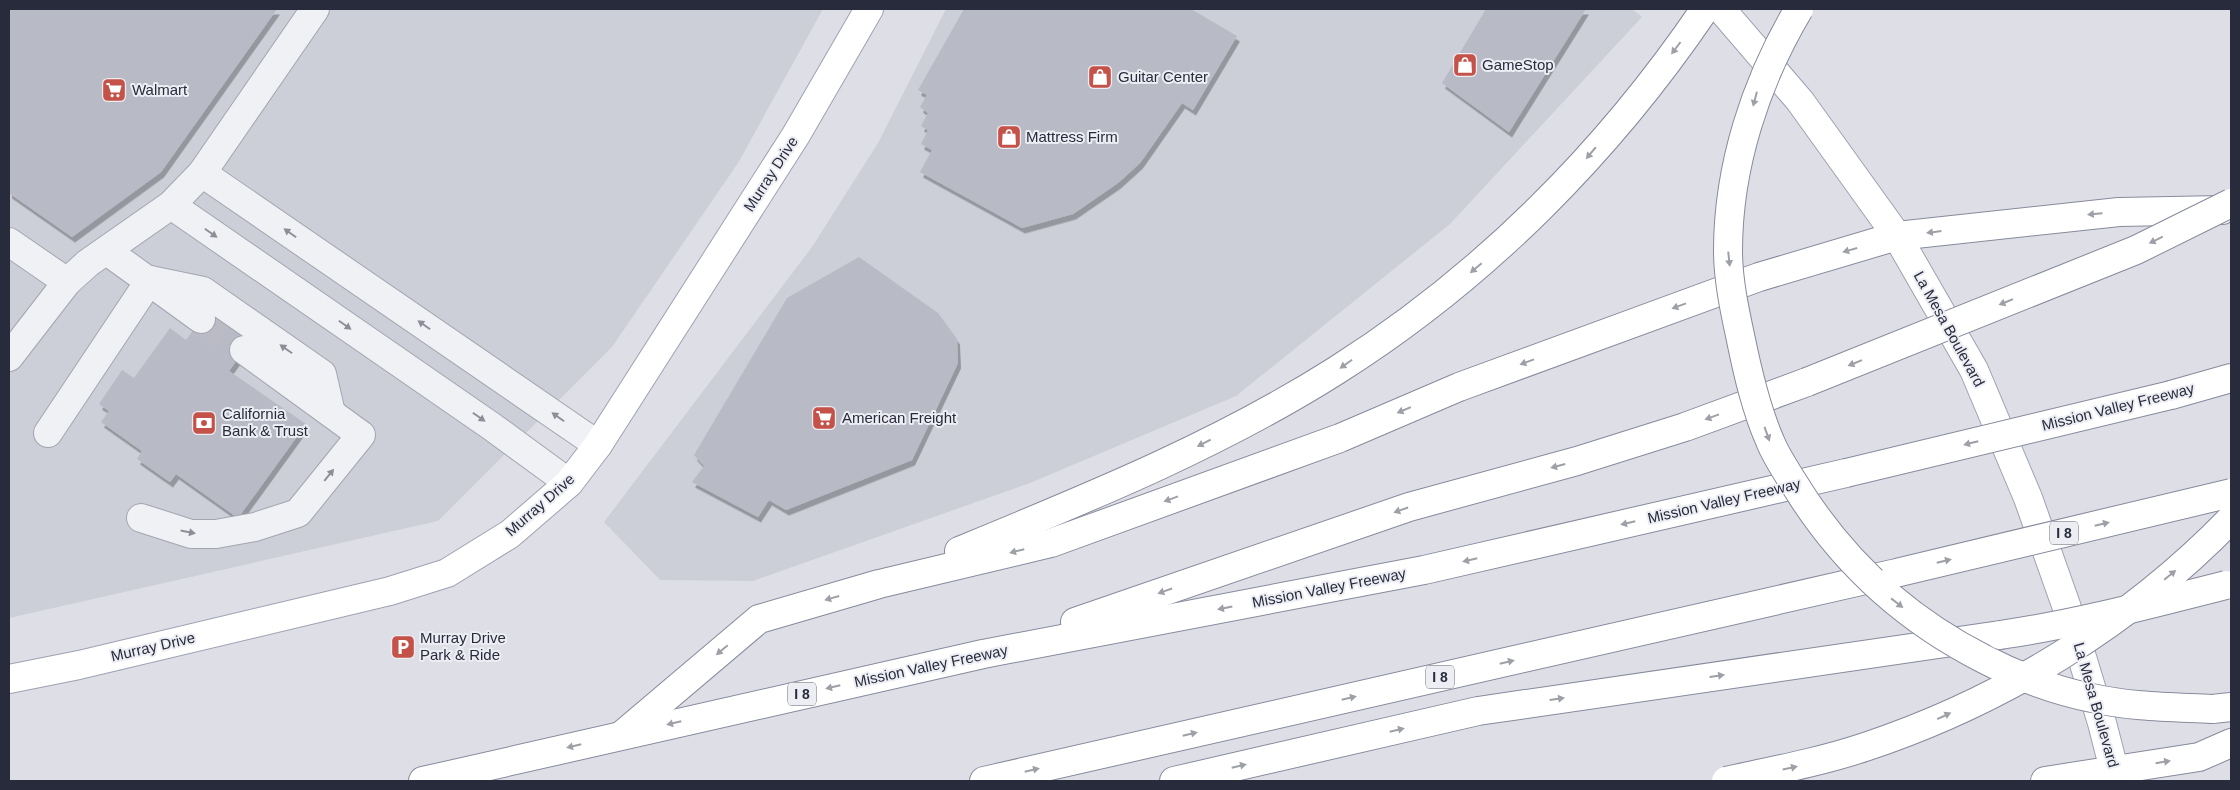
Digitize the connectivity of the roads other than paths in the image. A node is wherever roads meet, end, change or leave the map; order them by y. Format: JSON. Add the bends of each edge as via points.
{"nodes":[{"id":1,"x":314,"y":9,"type":"edge"},
{"id":2,"x":868,"y":9,"type":"edge"},
{"id":3,"x":1705,"y":9,"type":"edge"},
{"id":4,"x":1721,"y":9,"type":"edge"},
{"id":5,"x":1799,"y":9,"type":"edge"},
{"id":6,"x":202,"y":173,"type":"junction"},
{"id":7,"x":2231,"y":203,"type":"edge"},
{"id":8,"x":171,"y":205,"type":"junction"},
{"id":9,"x":2231,"y":210,"type":"edge"},
{"id":10,"x":1897,"y":236,"type":"junction"},
{"id":11,"x":9,"y":242,"type":"edge"},
{"id":12,"x":107,"y":251,"type":"junction"},
{"id":13,"x":150,"y":280,"type":"junction"},
{"id":14,"x":68,"y":282,"type":"junction"},
{"id":15,"x":201,"y":319,"type":"tunnel mouth"},
{"id":16,"x":244,"y":350,"type":"tunnel mouth"},
{"id":17,"x":9,"y":357,"type":"edge"},
{"id":18,"x":2231,"y":378,"type":"edge"},
{"id":19,"x":331,"y":413,"type":"junction"},
{"id":20,"x":48,"y":433,"type":"dead end"},
{"id":21,"x":598,"y":445,"type":"junction"},
{"id":22,"x":569,"y":483,"type":"junction"},
{"id":23,"x":2231,"y":493,"type":"edge"},
{"id":24,"x":141,"y":518,"type":"dead end"},
{"id":25,"x":2231,"y":520,"type":"edge"},
{"id":26,"x":879,"y":584,"type":"junction"},
{"id":27,"x":2229,"y":584,"type":"edge"},
{"id":28,"x":983,"y":654,"type":"junction"},
{"id":29,"x":9,"y":679,"type":"edge"},
{"id":30,"x":2231,"y":706,"type":"edge"},
{"id":31,"x":622,"y":735,"type":"junction"},
{"id":32,"x":2231,"y":743,"type":"edge"},
{"id":33,"x":2116,"y":776,"type":"edge"},
{"id":34,"x":423,"y":781,"type":"edge"},
{"id":35,"x":984,"y":781,"type":"edge"},
{"id":36,"x":1174,"y":781,"type":"edge"},
{"id":37,"x":1726,"y":781,"type":"edge"},
{"id":38,"x":2045,"y":781,"type":"edge"}],
"edges":[{"from":1,"to":6,"type":"lane"},
{"from":2,"to":21,"type":"main road","name":"Murray Drive","via":[[796,135]]},
{"from":3,"to":26,"type":"main road","one_way":true,"via":[[1623,116],[1561,189],[1439,299],[1338,370],[1267,412],[1141,474]]},
{"from":4,"to":10,"type":"main road","name":"La Mesa Boulevard","via":[[1800,101]]},
{"from":5,"to":30,"type":"main road","one_way":true,"bridge":true,"via":[[1757,92],[1731,207],[1728,253],[1736,318],[1758,408],[1770,442],[1808,506],[1861,572],[1896,603],[1984,659],[2032,680],[2090,698],[2145,706],[2212,709]]},
{"from":6,"to":8,"type":"lane"},
{"from":21,"to":6,"type":"lane","one_way":true},
{"from":7,"to":28,"type":"main road","one_way":true,"bridge":true,"via":[[2136,250],[1685,428],[1409,507]]},
{"from":8,"to":12,"type":"lane"},
{"from":8,"to":22,"type":"lane","one_way":true},
{"from":9,"to":10,"type":"main road","one_way":true,"via":[[2119,212]]},
{"from":10,"to":26,"type":"main road","one_way":true,"via":[[1759,277],[1459,387],[1340,438],[1051,543]]},
{"from":10,"to":33,"type":"main road","name":"La Mesa Boulevard","via":[[1974,370],[2028,498],[2067,608]]},
{"from":11,"to":14,"type":"lane"},
{"from":12,"to":13,"type":"lane"},
{"from":12,"to":14,"type":"lane"},
{"from":13,"to":15,"type":"lane"},
{"from":19,"to":13,"type":"lane","one_way":true,"via":[[322,374],[203,291]]},
{"from":13,"to":20,"type":"lane"},
{"from":14,"to":17,"type":"lane"},
{"from":16,"to":19,"type":"lane"},
{"from":18,"to":28,"type":"main road","name":"Mission Valley Freeway","number":"I 8","one_way":true,"bridge":true,"via":[[1846,473],[1424,570]]},
{"from":24,"to":19,"type":"lane","one_way":true,"via":[[191,534],[216,534],[255,528],[298,513],[361,435]]},
{"from":21,"to":22,"type":"main road","name":"Murray Drive"},
{"from":22,"to":29,"type":"main road","name":"Murray Drive","via":[[510,534],[447,573],[390,591]]},
{"from":35,"to":23,"type":"main road","number":"I 8","one_way":true,"bridge":true,"via":[[1896,573]]},
{"from":37,"to":25,"type":"main road","one_way":true,"bridge":true,"via":[[1803,765],[1865,747],[1992,694],[2058,659],[2114,620],[2199,553]]},
{"from":26,"to":31,"type":"main road","one_way":true,"via":[[759,618]]},
{"from":36,"to":27,"type":"main road","one_way":true,"bridge":true,"via":[[1478,711],[2038,630]]},
{"from":28,"to":31,"type":"main road","name":"Mission Valley Freeway","number":"I 8","one_way":true},
{"from":31,"to":34,"type":"main road","name":"Mission Valley Freeway","number":"I 8","one_way":true},
{"from":33,"to":32,"type":"main road","one_way":true,"via":[[2199,757]]},
{"from":33,"to":38,"type":"main road"}]}
